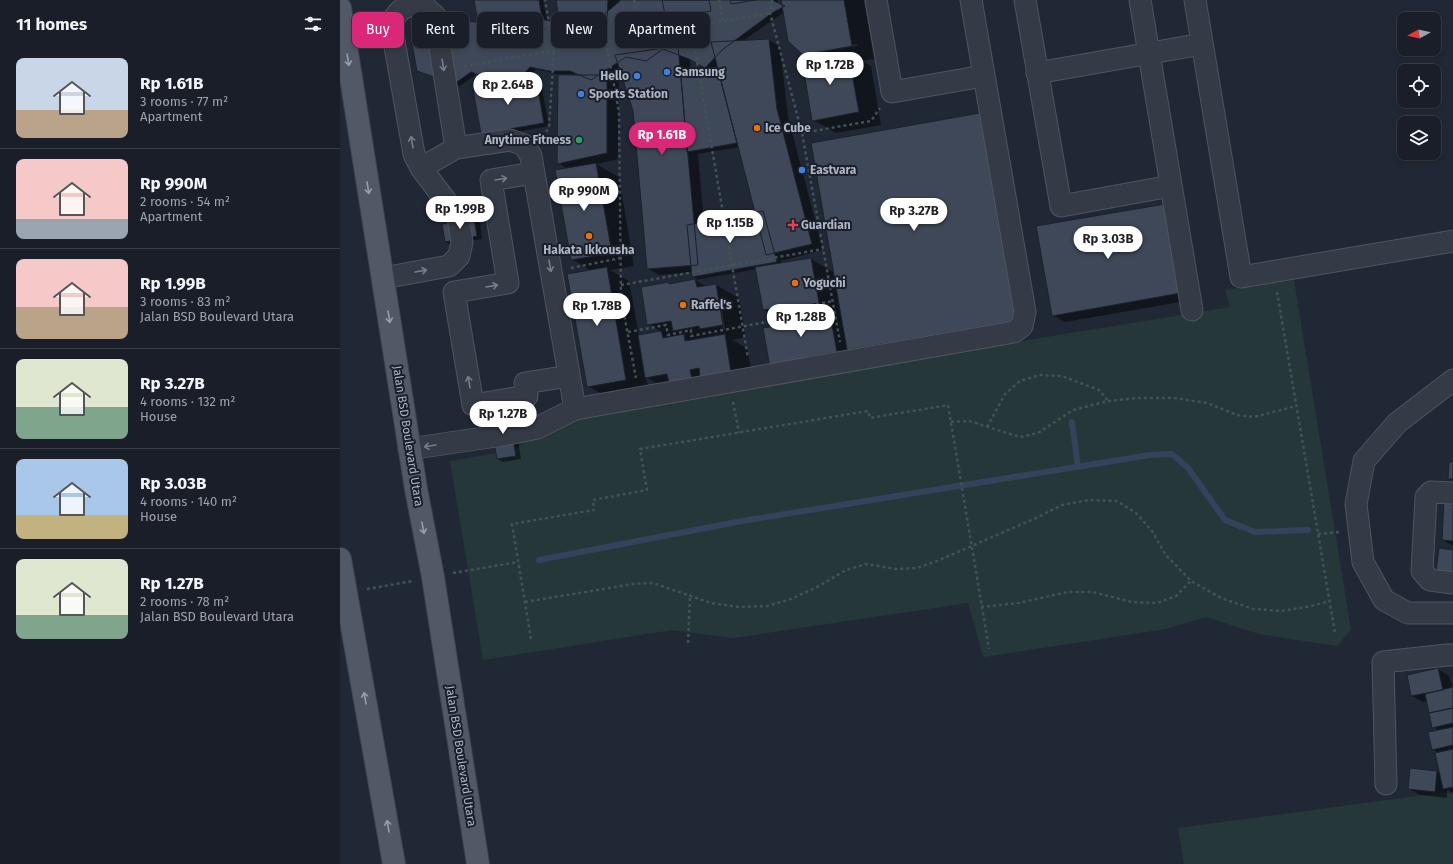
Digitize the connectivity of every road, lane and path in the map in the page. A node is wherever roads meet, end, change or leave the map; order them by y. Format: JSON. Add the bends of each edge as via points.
{"nodes":[{"id":1,"x":545,"y":0,"type":"edge"},
{"id":2,"x":634,"y":0,"type":"edge"},
{"id":3,"x":719,"y":0,"type":"edge"},
{"id":4,"x":772,"y":0,"type":"edge"},
{"id":5,"x":876,"y":0,"type":"edge"},
{"id":6,"x":971,"y":0,"type":"edge"},
{"id":7,"x":1024,"y":0,"type":"edge"},
{"id":8,"x":1140,"y":0,"type":"edge"},
{"id":9,"x":1195,"y":0,"type":"edge"},
{"id":10,"x":408,"y":3,"type":"edge"},
{"id":11,"x":340,"y":8,"type":"edge"},
{"id":12,"x":439,"y":8,"type":"edge"},
{"id":13,"x":636,"y":12,"type":"edge"},
{"id":14,"x":770,"y":13,"type":"junction"},
{"id":15,"x":723,"y":21,"type":"junction"},
{"id":16,"x":710,"y":23,"type":"edge"},
{"id":17,"x":1202,"y":44,"type":"junction"},
{"id":18,"x":607,"y":47,"type":"edge"},
{"id":19,"x":571,"y":48,"type":"edge"},
{"id":20,"x":695,"y":48,"type":"edge"},
{"id":21,"x":554,"y":51,"type":"junction"},
{"id":22,"x":1149,"y":53,"type":"junction"},
{"id":23,"x":444,"y":70,"type":"junction"},
{"id":24,"x":1038,"y":73,"type":"junction"},
{"id":25,"x":983,"y":76,"type":"junction"},
{"id":26,"x":892,"y":92,"type":"junction"},
{"id":27,"x":802,"y":133,"type":"junction"},
{"id":28,"x":456,"y":148,"type":"junction"},
{"id":29,"x":532,"y":165,"type":"junction"},
{"id":30,"x":421,"y":168,"type":"junction"},
{"id":31,"x":1171,"y":186,"type":"junction"},
{"id":32,"x":1453,"y":241,"type":"edge"},
{"id":33,"x":824,"y":249,"type":"junction"},
{"id":34,"x":621,"y":258,"type":"junction"},
{"id":35,"x":732,"y":265,"type":"junction"},
{"id":36,"x":551,"y":271,"type":"junction"},
{"id":37,"x":1273,"y":271,"type":"junction"},
{"id":38,"x":383,"y":278,"type":"junction"},
{"id":39,"x":621,"y":284,"type":"junction"},
{"id":40,"x":833,"y":302,"type":"junction"},
{"id":41,"x":1192,"y":310,"type":"dead end"},
{"id":42,"x":742,"y":326,"type":"junction"},
{"id":43,"x":628,"y":332,"type":"junction"},
{"id":44,"x":844,"y":362,"type":"junction"},
{"id":45,"x":569,"y":376,"type":"junction"},
{"id":46,"x":752,"y":378,"type":"junction"},
{"id":47,"x":1453,"y":380,"type":"edge"},
{"id":48,"x":730,"y":382,"type":"junction"},
{"id":49,"x":639,"y":398,"type":"junction"},
{"id":50,"x":1108,"y":400,"type":"junction"},
{"id":51,"x":1296,"y":406,"type":"junction"},
{"id":52,"x":575,"y":409,"type":"junction"},
{"id":53,"x":951,"y":422,"type":"junction"},
{"id":54,"x":988,"y":427,"type":"junction"},
{"id":55,"x":739,"y":432,"type":"junction"},
{"id":56,"x":409,"y":449,"type":"junction"},
{"id":57,"x":1453,"y":493,"type":"edge"},
{"id":58,"x":971,"y":546,"type":"junction"},
{"id":59,"x":340,"y":559,"type":"edge"},
{"id":60,"x":1191,"y":581,"type":"junction"},
{"id":61,"x":1453,"y":583,"type":"edge"},
{"id":62,"x":690,"y":596,"type":"junction"},
{"id":63,"x":1330,"y":601,"type":"junction"},
{"id":64,"x":525,"y":602,"type":"junction"},
{"id":65,"x":981,"y":607,"type":"junction"},
{"id":66,"x":1453,"y":613,"type":"edge"},
{"id":67,"x":1335,"y":633,"type":"dead end"},
{"id":68,"x":531,"y":639,"type":"dead end"},
{"id":69,"x":688,"y":642,"type":"dead end"},
{"id":70,"x":989,"y":649,"type":"dead end"},
{"id":71,"x":1453,"y":655,"type":"edge"},
{"id":72,"x":1386,"y":784,"type":"dead end"},
{"id":73,"x":394,"y":864,"type":"edge"},
{"id":74,"x":478,"y":864,"type":"edge"}],
"edges":[{"from":1,"to":21,"type":"path"},
{"from":2,"to":13,"type":"path"},
{"from":3,"to":15,"type":"path"},
{"from":4,"to":14,"type":"path"},
{"from":5,"to":26,"type":"street"},
{"from":6,"to":25,"type":"street"},
{"from":7,"to":24,"type":"street"},
{"from":8,"to":22,"type":"street"},
{"from":9,"to":17,"type":"street"},
{"from":10,"to":12,"type":"street"},
{"from":30,"to":10,"type":"street","one_way":true,"via":[[414,154],[391,24],[397,12]]},
{"from":11,"to":38,"type":"main road","name":"Jalan BSD Boulevard Utara","one_way":true},
{"from":12,"to":23,"type":"street","one_way":true},
{"from":14,"to":15,"type":"path"},
{"from":14,"to":27,"type":"path"},
{"from":15,"to":16,"type":"path"},
{"from":17,"to":22,"type":"street"},
{"from":17,"to":37,"type":"street","via":[[1241,277]]},
{"from":18,"to":34,"type":"path","via":[[619,112]]},
{"from":19,"to":21,"type":"path"},
{"from":20,"to":35,"type":"path"},
{"from":21,"to":23,"type":"path"},
{"from":21,"to":29,"type":"path","via":[[549,127]]},
{"from":22,"to":24,"type":"street"},
{"from":22,"to":31,"type":"street"},
{"from":23,"to":28,"type":"street"},
{"from":24,"to":31,"type":"street","via":[[1061,206]]},
{"from":25,"to":26,"type":"street"},
{"from":25,"to":44,"type":"street","via":[[1025,312],[1022,326],[1014,332]]},
{"from":26,"to":27,"type":"path","via":[[870,121]]},
{"from":27,"to":33,"type":"path"},
{"from":28,"to":29,"type":"street","via":[[510,140],[524,145]]},
{"from":28,"to":30,"type":"street"},
{"from":29,"to":36,"type":"street","one_way":true},
{"from":45,"to":29,"type":"street","one_way":true,"via":[[525,383],[527,396],[473,405],[454,292],[508,283],[490,180]]},
{"from":38,"to":30,"type":"street","one_way":true,"via":[[449,266],[459,256],[462,242],[458,217]]},
{"from":31,"to":41,"type":"street"},
{"from":32,"to":37,"type":"street"},
{"from":33,"to":35,"type":"path"},
{"from":33,"to":40,"type":"path"},
{"from":34,"to":36,"type":"path"},
{"from":34,"to":39,"type":"path"},
{"from":35,"to":39,"type":"path"},
{"from":35,"to":42,"type":"path"},
{"from":36,"to":45,"type":"street"},
{"from":37,"to":51,"type":"path"},
{"from":38,"to":56,"type":"main road","name":"Jalan BSD Boulevard Utara","one_way":true},
{"from":39,"to":43,"type":"path","via":[[621,298]]},
{"from":40,"to":42,"type":"path","via":[[786,310],[788,318]]},
{"from":40,"to":44,"type":"path"},
{"from":42,"to":43,"type":"path","via":[[691,336],[691,330],[668,334],[666,325]]},
{"from":42,"to":46,"type":"path"},
{"from":43,"to":49,"type":"path"},
{"from":44,"to":46,"type":"street"},
{"from":45,"to":52,"type":"street"},
{"from":46,"to":48,"type":"street"},
{"from":47,"to":66,"type":"street","via":[[1397,423],[1364,461],[1356,504],[1363,562],[1384,600],[1408,613]]},
{"from":48,"to":49,"type":"street"},
{"from":48,"to":55,"type":"path"},
{"from":49,"to":52,"type":"street"},
{"from":50,"to":51,"type":"path","via":[[1174,398],[1207,403],[1237,415],[1254,417]]},
{"from":50,"to":54,"type":"path","via":[[1073,410],[1038,433],[1020,436]]},
{"from":50,"to":54,"type":"path","via":[[1099,390],[1062,376],[1040,375],[1020,381],[1005,394]]},
{"from":51,"to":63,"type":"path"},
{"from":52,"to":56,"type":"street","one_way":true,"via":[[537,428]]},
{"from":53,"to":54,"type":"path","via":[[969,421]]},
{"from":53,"to":55,"type":"path","via":[[948,405],[870,418],[868,411]]},
{"from":53,"to":58,"type":"path"},
{"from":55,"to":64,"type":"path","via":[[640,449],[647,490],[593,500],[594,510],[512,524]]},
{"from":56,"to":74,"type":"main road","name":"Jalan BSD Boulevard Utara","one_way":true,"via":[[434,585]]},
{"from":57,"to":61,"type":"street","via":[[1431,492],[1426,497],[1422,571],[1430,580]]},
{"from":58,"to":60,"type":"path","via":[[1062,505],[1089,500],[1117,501],[1136,513],[1152,531],[1165,554]]},
{"from":58,"to":62,"type":"path","via":[[917,568],[896,569],[866,564],[846,570],[791,599],[767,606],[711,604]]},
{"from":58,"to":65,"type":"path"},
{"from":73,"to":59,"type":"main road","one_way":true},
{"from":60,"to":63,"type":"path","via":[[1221,598],[1253,609],[1281,611]]},
{"from":60,"to":65,"type":"path","via":[[1176,596],[1157,603],[1132,602],[1093,592],[1067,592],[1019,603]]},
{"from":62,"to":64,"type":"path","via":[[653,583]]},
{"from":62,"to":69,"type":"path"},
{"from":63,"to":67,"type":"path"},
{"from":64,"to":68,"type":"path"},
{"from":65,"to":70,"type":"path"},
{"from":71,"to":72,"type":"street","via":[[1384,662]]}]}
